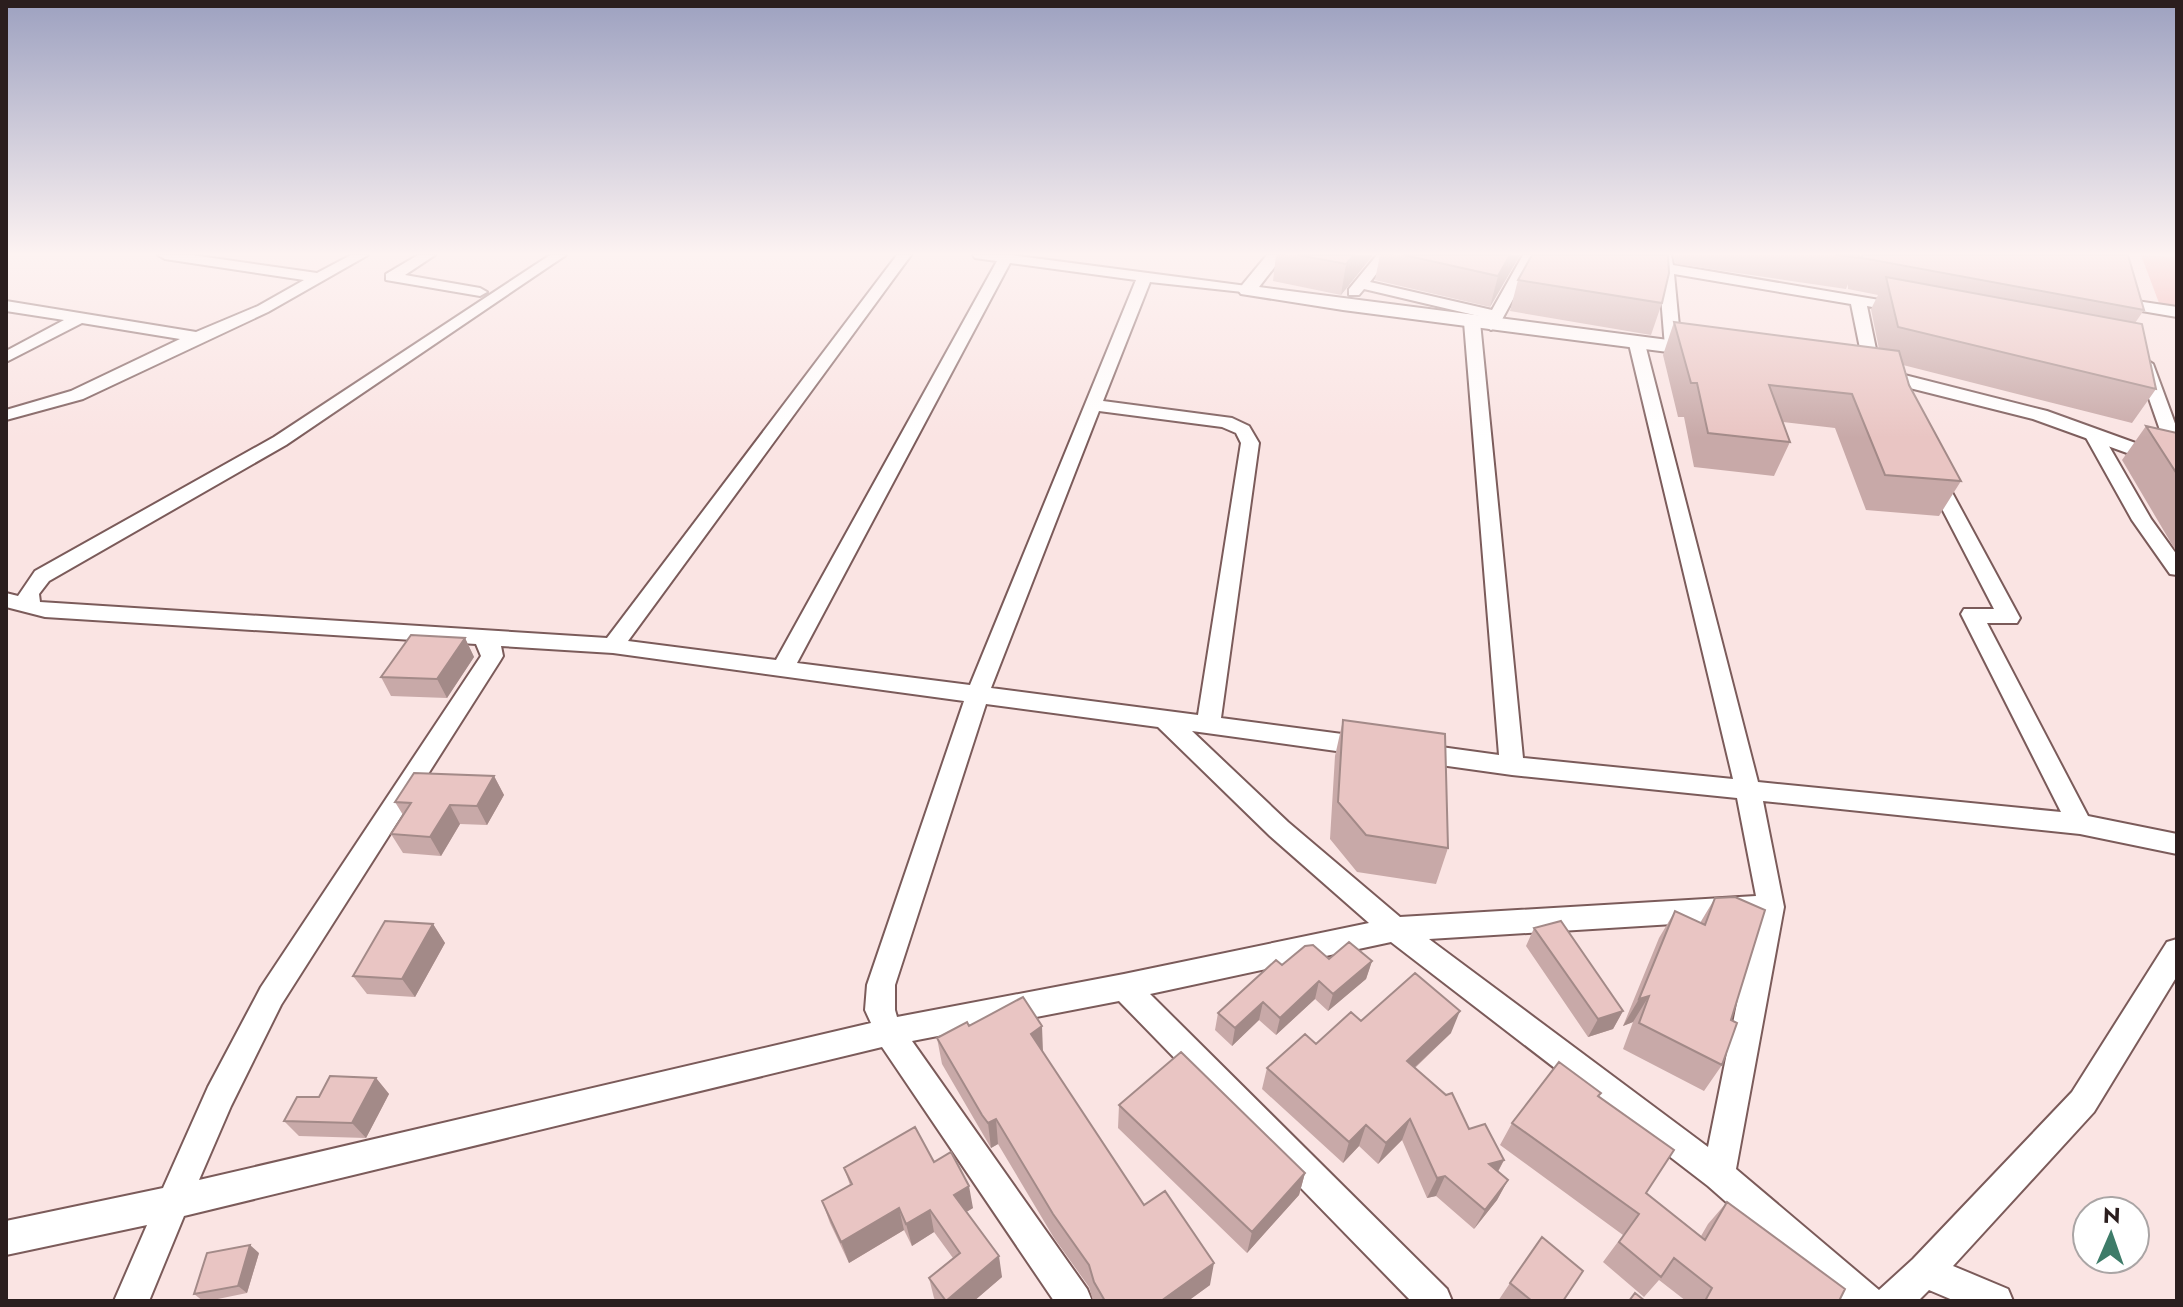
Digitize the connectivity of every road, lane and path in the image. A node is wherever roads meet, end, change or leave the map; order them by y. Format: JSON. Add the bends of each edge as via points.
{"nodes":[{"id":1,"x":68,"y":316,"type":"edge"},
{"id":2,"x":247,"y":316,"type":"edge"},
{"id":3,"x":468,"y":316,"type":"edge"},
{"id":4,"x":859,"y":316,"type":"edge"},
{"id":5,"x":974,"y":316,"type":"edge"},
{"id":6,"x":1129,"y":316,"type":"edge"},
{"id":7,"x":1441,"y":316,"type":"edge"},
{"id":8,"x":1469,"y":316,"type":"edge"},
{"id":9,"x":1489,"y":316,"type":"edge"},
{"id":10,"x":1670,"y":316,"type":"edge"},
{"id":11,"x":1862,"y":316,"type":"edge"},
{"id":12,"x":80,"y":318,"type":"junction"},
{"id":13,"x":1486,"y":321,"type":"junction"},
{"id":14,"x":196,"y":338,"type":"junction"},
{"id":15,"x":1637,"y":344,"type":"junction"},
{"id":16,"x":2138,"y":345,"type":"edge"},
{"id":17,"x":1673,"y":347,"type":"junction"},
{"id":18,"x":1719,"y":353,"type":"edge"},
{"id":19,"x":6,"y":357,"type":"edge"},
{"id":20,"x":1874,"y":374,"type":"junction"},
{"id":21,"x":1899,"y":404,"type":"edge"},
{"id":22,"x":1092,"y":405,"type":"junction"},
{"id":23,"x":6,"y":415,"type":"edge"},
{"id":24,"x":2172,"y":427,"type":"edge"},
{"id":25,"x":2093,"y":434,"type":"junction"},
{"id":26,"x":2177,"y":453,"type":"edge"},
{"id":27,"x":1924,"y":457,"type":"edge"},
{"id":28,"x":2177,"y":465,"type":"edge"},
{"id":29,"x":2177,"y":569,"type":"edge"},
{"id":30,"x":6,"y":600,"type":"edge"},
{"id":31,"x":30,"y":606,"type":"junction"},
{"id":32,"x":481,"y":637,"type":"junction"},
{"id":33,"x":613,"y":646,"type":"junction"},
{"id":34,"x":783,"y":668,"type":"junction"},
{"id":35,"x":977,"y":695,"type":"junction"},
{"id":36,"x":1162,"y":717,"type":"junction"},
{"id":37,"x":1208,"y":724,"type":"junction"},
{"id":38,"x":1512,"y":766,"type":"junction"},
{"id":39,"x":1748,"y":790,"type":"junction"},
{"id":40,"x":2080,"y":824,"type":"junction"},
{"id":41,"x":2177,"y":844,"type":"edge"},
{"id":42,"x":1770,"y":907,"type":"junction"},
{"id":43,"x":1395,"y":929,"type":"junction"},
{"id":44,"x":2177,"y":951,"type":"edge"},
{"id":45,"x":1124,"y":987,"type":"junction"},
{"id":46,"x":889,"y":1032,"type":"junction"},
{"id":47,"x":1719,"y":1175,"type":"junction"},
{"id":48,"x":176,"y":1202,"type":"junction"},
{"id":49,"x":6,"y":1238,"type":"edge"},
{"id":50,"x":1925,"y":1271,"type":"junction"},
{"id":51,"x":131,"y":1301,"type":"edge"},
{"id":52,"x":1075,"y":1301,"type":"edge"},
{"id":53,"x":1435,"y":1301,"type":"edge"},
{"id":54,"x":1866,"y":1301,"type":"edge"},
{"id":55,"x":1892,"y":1301,"type":"edge"},
{"id":56,"x":1996,"y":1301,"type":"edge"}],
"edges":[{"from":1,"to":12,"type":"street"},
{"from":2,"to":14,"type":"street"},
{"from":3,"to":31,"type":"street","via":[[280,441],[42,576],[28,593]]},
{"from":4,"to":33,"type":"street"},
{"from":5,"to":34,"type":"street"},
{"from":6,"to":22,"type":"street"},
{"from":7,"to":13,"type":"street"},
{"from":8,"to":13,"type":"street"},
{"from":9,"to":13,"type":"street"},
{"from":10,"to":17,"type":"street"},
{"from":11,"to":20,"type":"street"},
{"from":12,"to":14,"type":"street"},
{"from":12,"to":19,"type":"street"},
{"from":13,"to":15,"type":"street"},
{"from":13,"to":38,"type":"street"},
{"from":14,"to":23,"type":"street","via":[[77,395]]},
{"from":15,"to":17,"type":"street"},
{"from":15,"to":39,"type":"street"},
{"from":16,"to":24,"type":"street"},
{"from":17,"to":18,"type":"street"},
{"from":20,"to":21,"type":"street"},
{"from":20,"to":25,"type":"street","via":[[2040,415]]},
{"from":22,"to":35,"type":"street"},
{"from":22,"to":37,"type":"street","via":[[1226,422],[1243,430],[1250,443]]},
{"from":24,"to":26,"type":"street"},
{"from":25,"to":28,"type":"street"},
{"from":25,"to":29,"type":"street"},
{"from":27,"to":40,"type":"street","via":[[2009,618],[1972,614]]},
{"from":30,"to":31,"type":"street"},
{"from":31,"to":32,"type":"street"},
{"from":32,"to":33,"type":"street"},
{"from":32,"to":48,"type":"street","via":[[490,644],[492,656],[271,996],[219,1097]]},
{"from":33,"to":34,"type":"street"},
{"from":34,"to":35,"type":"street"},
{"from":35,"to":36,"type":"street"},
{"from":35,"to":46,"type":"street","via":[[881,985],[880,1010]]},
{"from":36,"to":37,"type":"street"},
{"from":36,"to":43,"type":"street","via":[[1279,829]]},
{"from":37,"to":38,"type":"street"},
{"from":38,"to":39,"type":"street"},
{"from":39,"to":40,"type":"street"},
{"from":39,"to":42,"type":"street"},
{"from":40,"to":41,"type":"street"},
{"from":42,"to":43,"type":"street"},
{"from":42,"to":47,"type":"street"},
{"from":43,"to":45,"type":"street"},
{"from":43,"to":47,"type":"street"},
{"from":44,"to":50,"type":"street","via":[[2083,1102]]},
{"from":45,"to":46,"type":"street"},
{"from":45,"to":53,"type":"street"},
{"from":46,"to":48,"type":"street"},
{"from":46,"to":52,"type":"street"},
{"from":47,"to":54,"type":"street"},
{"from":48,"to":49,"type":"street"},
{"from":48,"to":51,"type":"street"},
{"from":50,"to":55,"type":"street"},
{"from":50,"to":56,"type":"street"}]}
